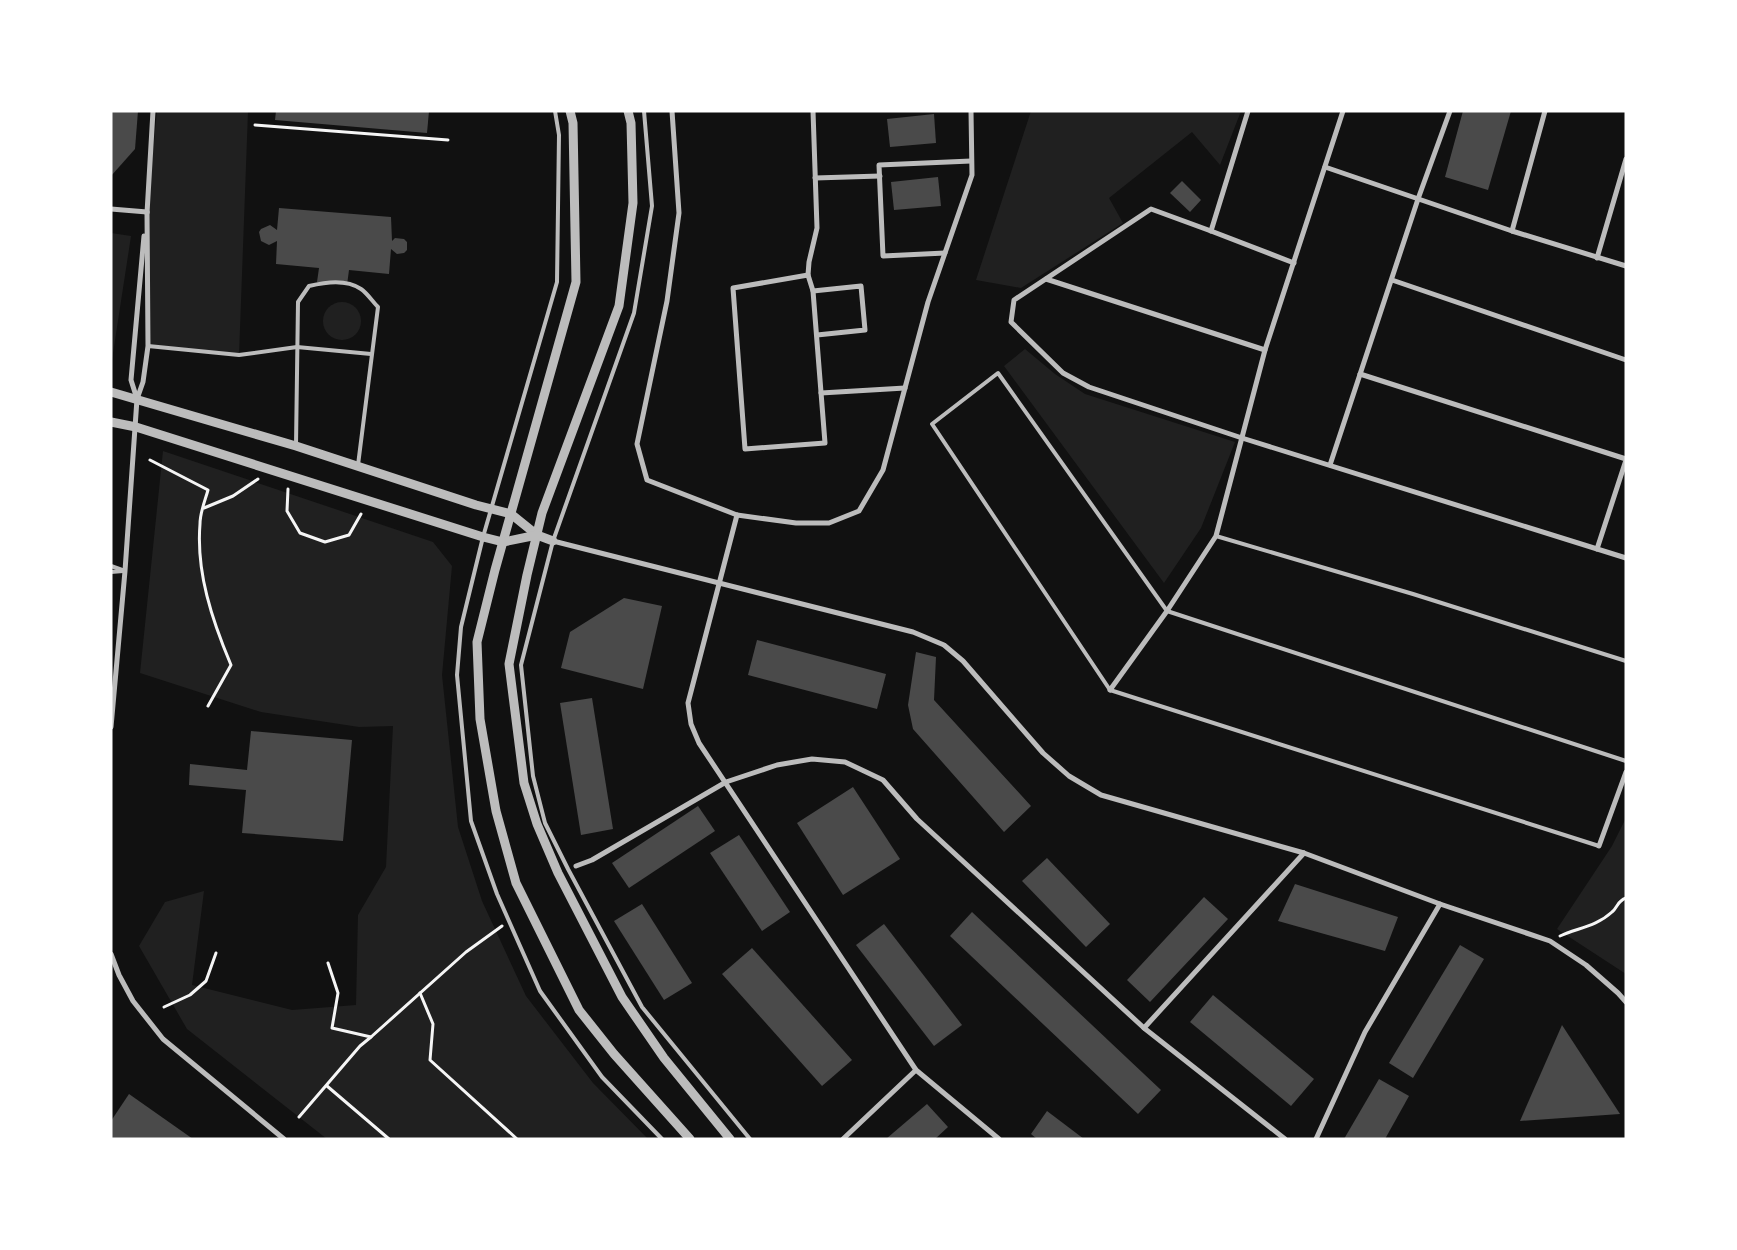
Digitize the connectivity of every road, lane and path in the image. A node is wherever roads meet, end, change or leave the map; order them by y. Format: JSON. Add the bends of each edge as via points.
{"nodes":[{"id":1,"x":153,"y":111,"type":"edge"},
{"id":2,"x":555,"y":111,"type":"edge"},
{"id":3,"x":570,"y":111,"type":"edge"},
{"id":4,"x":628,"y":111,"type":"edge"},
{"id":5,"x":644,"y":111,"type":"edge"},
{"id":6,"x":672,"y":111,"type":"edge"},
{"id":7,"x":813,"y":111,"type":"edge"},
{"id":8,"x":971,"y":111,"type":"edge"},
{"id":9,"x":1248,"y":111,"type":"edge"},
{"id":10,"x":1343,"y":111,"type":"edge"},
{"id":11,"x":1450,"y":111,"type":"edge"},
{"id":12,"x":1545,"y":111,"type":"edge"},
{"id":13,"x":254,"y":125,"type":"dead end"},
{"id":14,"x":448,"y":140,"type":"dead end"},
{"id":15,"x":1626,"y":158,"type":"edge"},
{"id":16,"x":971,"y":161,"type":"junction"},
{"id":17,"x":1325,"y":167,"type":"junction"},
{"id":18,"x":880,"y":176,"type":"junction"},
{"id":19,"x":815,"y":178,"type":"junction"},
{"id":20,"x":1418,"y":199,"type":"junction"},
{"id":21,"x":111,"y":209,"type":"edge"},
{"id":22,"x":147,"y":212,"type":"junction"},
{"id":23,"x":1211,"y":231,"type":"junction"},
{"id":24,"x":1512,"y":231,"type":"junction"},
{"id":25,"x":945,"y":253,"type":"junction"},
{"id":26,"x":1597,"y":258,"type":"junction"},
{"id":27,"x":1294,"y":263,"type":"junction"},
{"id":28,"x":1626,"y":266,"type":"edge"},
{"id":29,"x":808,"y":275,"type":"junction"},
{"id":30,"x":1046,"y":279,"type":"junction"},
{"id":31,"x":1392,"y":280,"type":"junction"},
{"id":32,"x":813,"y":291,"type":"junction"},
{"id":33,"x":817,"y":335,"type":"junction"},
{"id":34,"x":148,"y":346,"type":"junction"},
{"id":35,"x":297,"y":347,"type":"junction"},
{"id":36,"x":1265,"y":350,"type":"junction"},
{"id":37,"x":371,"y":354,"type":"junction"},
{"id":38,"x":1626,"y":360,"type":"edge"},
{"id":39,"x":1360,"y":374,"type":"junction"},
{"id":40,"x":905,"y":388,"type":"junction"},
{"id":41,"x":111,"y":392,"type":"edge"},
{"id":42,"x":821,"y":393,"type":"junction"},
{"id":43,"x":137,"y":399,"type":"junction"},
{"id":44,"x":111,"y":422,"type":"edge"},
{"id":45,"x":136,"y":427,"type":"junction"},
{"id":46,"x":1242,"y":438,"type":"junction"},
{"id":47,"x":296,"y":446,"type":"junction"},
{"id":48,"x":1626,"y":459,"type":"edge"},
{"id":49,"x":150,"y":460,"type":"dead end"},
{"id":50,"x":358,"y":465,"type":"junction"},
{"id":51,"x":1330,"y":466,"type":"junction"},
{"id":52,"x":259,"y":478,"type":"dead end"},
{"id":53,"x":288,"y":489,"type":"dead end"},
{"id":54,"x":203,"y":508,"type":"junction"},
{"id":55,"x":491,"y":508,"type":"junction"},
{"id":56,"x":361,"y":514,"type":"dead end"},
{"id":57,"x":511,"y":514,"type":"junction"},
{"id":58,"x":737,"y":515,"type":"junction"},
{"id":59,"x":536,"y":535,"type":"junction"},
{"id":60,"x":1216,"y":536,"type":"junction"},
{"id":61,"x":482,"y":538,"type":"junction"},
{"id":62,"x":503,"y":542,"type":"junction"},
{"id":63,"x":553,"y":542,"type":"junction"},
{"id":64,"x":1597,"y":549,"type":"junction"},
{"id":65,"x":1626,"y":558,"type":"edge"},
{"id":66,"x":111,"y":566,"type":"edge"},
{"id":67,"x":125,"y":571,"type":"junction"},
{"id":68,"x":111,"y":572,"type":"edge"},
{"id":69,"x":720,"y":583,"type":"junction"},
{"id":70,"x":1167,"y":611,"type":"junction"},
{"id":71,"x":1626,"y":661,"type":"edge"},
{"id":72,"x":1110,"y":690,"type":"junction"},
{"id":73,"x":208,"y":706,"type":"dead end"},
{"id":74,"x":111,"y":727,"type":"edge"},
{"id":75,"x":1626,"y":761,"type":"edge"},
{"id":76,"x":1626,"y":772,"type":"edge"},
{"id":77,"x":726,"y":782,"type":"junction"},
{"id":78,"x":1599,"y":846,"type":"joint"},
{"id":79,"x":1304,"y":853,"type":"junction"},
{"id":80,"x":576,"y":866,"type":"dead end"},
{"id":81,"x":1626,"y":898,"type":"edge"},
{"id":82,"x":1440,"y":904,"type":"junction"},
{"id":83,"x":503,"y":925,"type":"dead end"},
{"id":84,"x":1550,"y":941,"type":"junction"},
{"id":85,"x":216,"y":953,"type":"dead end"},
{"id":86,"x":111,"y":954,"type":"edge"},
{"id":87,"x":328,"y":963,"type":"dead end"},
{"id":88,"x":420,"y":993,"type":"junction"},
{"id":89,"x":1626,"y":1002,"type":"edge"},
{"id":90,"x":164,"y":1007,"type":"dead end"},
{"id":91,"x":1144,"y":1028,"type":"junction"},
{"id":92,"x":371,"y":1037,"type":"junction"},
{"id":93,"x":916,"y":1070,"type":"junction"},
{"id":94,"x":326,"y":1086,"type":"junction"},
{"id":95,"x":299,"y":1117,"type":"dead end"},
{"id":96,"x":283,"y":1138,"type":"edge"},
{"id":97,"x":389,"y":1139,"type":"edge"},
{"id":98,"x":517,"y":1139,"type":"edge"},
{"id":99,"x":662,"y":1139,"type":"edge"},
{"id":100,"x":690,"y":1139,"type":"edge"},
{"id":101,"x":730,"y":1139,"type":"edge"},
{"id":102,"x":750,"y":1139,"type":"edge"},
{"id":103,"x":843,"y":1139,"type":"edge"},
{"id":104,"x":999,"y":1139,"type":"edge"},
{"id":105,"x":1285,"y":1139,"type":"edge"},
{"id":106,"x":1316,"y":1139,"type":"edge"}],
"edges":[{"from":1,"to":22,"type":"street"},
{"from":2,"to":55,"type":"lane","via":[[560,135],[557,282]]},
{"from":3,"to":57,"type":"street","via":[[573,123],[576,282]]},
{"from":4,"to":59,"type":"street","via":[[633,203],[618,306]]},
{"from":5,"to":63,"type":"lane","via":[[652,206],[634,312]]},
{"from":6,"to":58,"type":"street","via":[[679,213],[667,301],[637,444],[647,480]]},
{"from":7,"to":19,"type":"street"},
{"from":8,"to":16,"type":"street"},
{"from":9,"to":23,"type":"street"},
{"from":10,"to":17,"type":"street"},
{"from":11,"to":20,"type":"street"},
{"from":12,"to":24,"type":"street"},
{"from":13,"to":14,"type":"path"},
{"from":15,"to":26,"type":"street"},
{"from":16,"to":18,"type":"street","via":[[879,165]]},
{"from":16,"to":25,"type":"street","via":[[972,175]]},
{"from":17,"to":20,"type":"street"},
{"from":17,"to":27,"type":"street"},
{"from":18,"to":19,"type":"street"},
{"from":18,"to":25,"type":"street","via":[[883,256]]},
{"from":19,"to":29,"type":"street","via":[[817,228]]},
{"from":20,"to":24,"type":"street"},
{"from":20,"to":31,"type":"street"},
{"from":21,"to":22,"type":"street"},
{"from":22,"to":34,"type":"street"},
{"from":22,"to":43,"type":"street","via":[[131,380]]},
{"from":23,"to":27,"type":"street"},
{"from":23,"to":30,"type":"street","via":[[1150,209]]},
{"from":24,"to":26,"type":"street"},
{"from":25,"to":40,"type":"street"},
{"from":26,"to":28,"type":"street"},
{"from":27,"to":36,"type":"street"},
{"from":29,"to":32,"type":"street"},
{"from":29,"to":42,"type":"street","via":[[733,288],[745,449],[825,443]]},
{"from":30,"to":36,"type":"street"},
{"from":30,"to":46,"type":"street","via":[[1014,300],[1011,322],[1063,373],[1088,387]]},
{"from":31,"to":38,"type":"street"},
{"from":31,"to":39,"type":"street"},
{"from":32,"to":33,"type":"street"},
{"from":32,"to":33,"type":"street","via":[[861,286],[865,330]]},
{"from":33,"to":42,"type":"street"},
{"from":34,"to":35,"type":"lane","via":[[240,355]]},
{"from":34,"to":43,"type":"street"},
{"from":35,"to":37,"type":"lane"},
{"from":35,"to":37,"type":"lane","via":[[298,302],[309,286],[325,282],[345,283],[361,289],[378,307]]},
{"from":35,"to":47,"type":"lane"},
{"from":36,"to":46,"type":"street"},
{"from":37,"to":50,"type":"lane"},
{"from":39,"to":48,"type":"street"},
{"from":39,"to":51,"type":"street"},
{"from":40,"to":42,"type":"street"},
{"from":40,"to":58,"type":"street","via":[[884,470],[859,511],[830,523],[796,523]]},
{"from":41,"to":43,"type":"street"},
{"from":43,"to":45,"type":"street"},
{"from":43,"to":47,"type":"street"},
{"from":44,"to":45,"type":"street"},
{"from":45,"to":61,"type":"street"},
{"from":45,"to":67,"type":"street"},
{"from":46,"to":51,"type":"street"},
{"from":46,"to":60,"type":"street"},
{"from":47,"to":50,"type":"street"},
{"from":48,"to":64,"type":"street"},
{"from":49,"to":54,"type":"path","via":[[208,490]]},
{"from":50,"to":55,"type":"street"},
{"from":51,"to":64,"type":"street"},
{"from":52,"to":54,"type":"path","via":[[233,496]]},
{"from":53,"to":56,"type":"path","via":[[287,511],[300,533],[325,542],[349,535]]},
{"from":54,"to":73,"type":"path","via":[[200,559],[206,594],[230,665]]},
{"from":55,"to":57,"type":"street"},
{"from":55,"to":61,"type":"lane"},
{"from":57,"to":59,"type":"street"},
{"from":57,"to":62,"type":"street"},
{"from":58,"to":69,"type":"street"},
{"from":59,"to":62,"type":"street"},
{"from":59,"to":63,"type":"street"},
{"from":59,"to":101,"type":"street","via":[[509,664],[524,783],[537,824],[558,873],[622,997],[664,1058]]},
{"from":60,"to":70,"type":"street"},
{"from":60,"to":71,"type":"lane"},
{"from":61,"to":62,"type":"street"},
{"from":61,"to":99,"type":"lane","via":[[461,627],[457,674],[471,821],[497,894],[540,991],[602,1077]]},
{"from":62,"to":100,"type":"street","via":[[477,642],[480,719],[496,811],[516,883],[579,1010]]},
{"from":63,"to":69,"type":"street"},
{"from":63,"to":102,"type":"lane","via":[[521,665],[533,776],[545,823],[642,1007]]},
{"from":64,"to":65,"type":"street"},
{"from":66,"to":67,"type":"lane"},
{"from":67,"to":68,"type":"lane"},
{"from":67,"to":74,"type":"street"},
{"from":69,"to":77,"type":"street","via":[[688,703],[691,724],[699,743]]},
{"from":69,"to":79,"type":"street","via":[[913,632],[944,645],[963,661],[1043,753],[1069,776],[1101,795]]},
{"from":70,"to":72,"type":"street"},
{"from":70,"to":72,"type":"lane","via":[[998,373],[932,424]]},
{"from":70,"to":75,"type":"lane"},
{"from":72,"to":78,"type":"lane"},
{"from":76,"to":78,"type":"street"},
{"from":77,"to":80,"type":"street","via":[[592,860]]},
{"from":77,"to":91,"type":"street","via":[[777,765],[812,759],[845,762],[883,780],[917,819]]},
{"from":77,"to":93,"type":"street"},
{"from":79,"to":82,"type":"street"},
{"from":79,"to":91,"type":"street"},
{"from":81,"to":84,"type":"path","via":[[1611,914],[1595,924]]},
{"from":82,"to":84,"type":"street"},
{"from":82,"to":106,"type":"street","via":[[1365,1032]]},
{"from":83,"to":88,"type":"path","via":[[466,952]]},
{"from":84,"to":89,"type":"street","via":[[1600,976]]},
{"from":85,"to":90,"type":"path","via":[[206,981],[190,995]]},
{"from":86,"to":96,"type":"street","via":[[133,1001],[163,1039]]},
{"from":87,"to":92,"type":"path","via":[[338,993],[332,1028]]},
{"from":88,"to":92,"type":"path"},
{"from":88,"to":98,"type":"path","via":[[433,1024],[430,1060]]},
{"from":91,"to":105,"type":"street"},
{"from":92,"to":94,"type":"path"},
{"from":93,"to":103,"type":"street"},
{"from":93,"to":104,"type":"street"},
{"from":94,"to":95,"type":"path"},
{"from":94,"to":97,"type":"path"}]}
